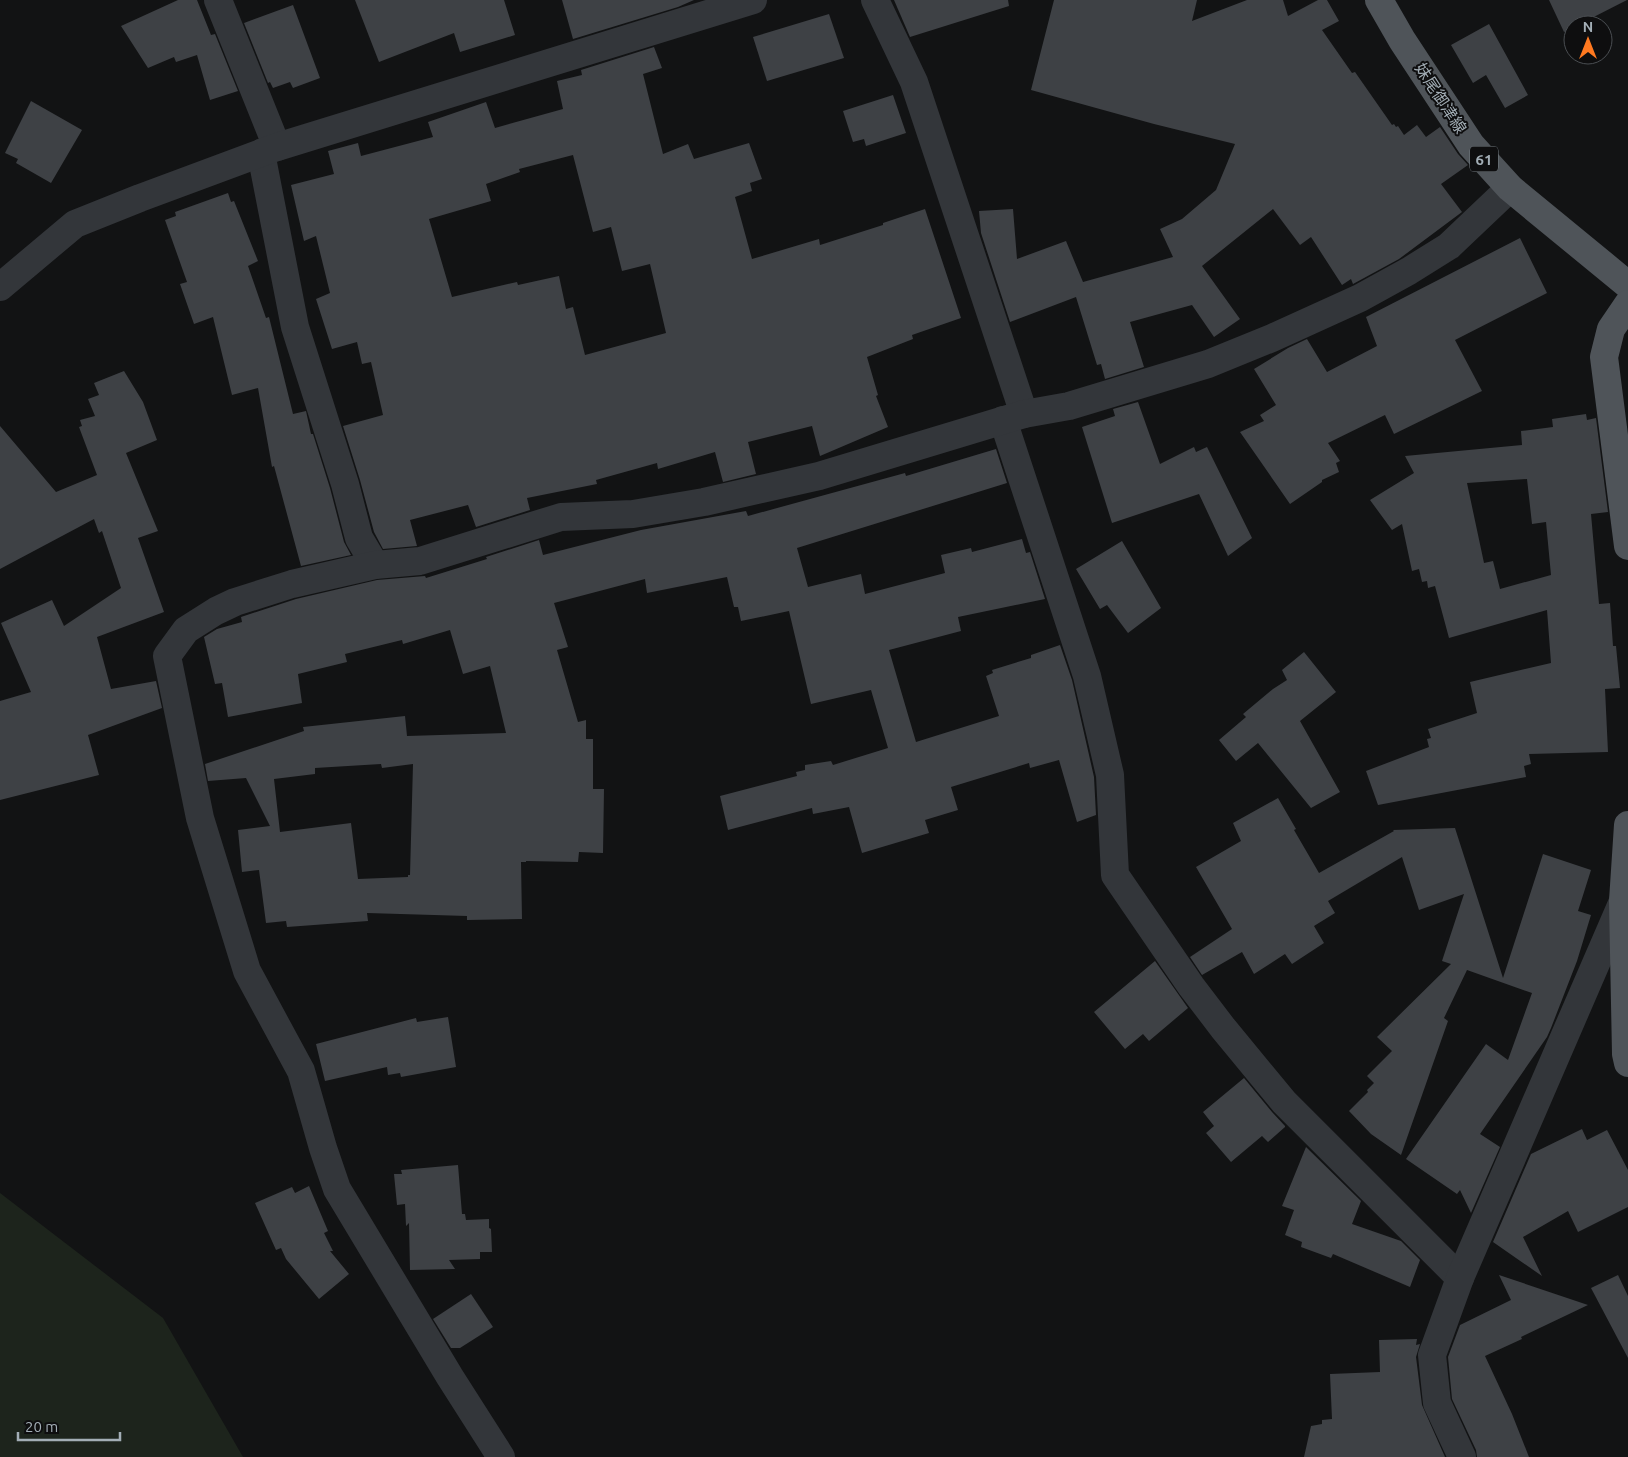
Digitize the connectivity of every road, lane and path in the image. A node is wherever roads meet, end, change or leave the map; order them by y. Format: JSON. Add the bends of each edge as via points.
{"nodes":[{"id":1,"x":218,"y":0,"type":"edge"},
{"id":2,"x":753,"y":0,"type":"edge"},
{"id":3,"x":875,"y":0,"type":"edge"},
{"id":4,"x":1379,"y":0,"type":"edge"},
{"id":5,"x":269,"y":150,"type":"junction"},
{"id":6,"x":1510,"y":188,"type":"junction"},
{"id":7,"x":1628,"y":285,"type":"edge"},
{"id":8,"x":0,"y":287,"type":"edge"},
{"id":9,"x":1628,"y":304,"type":"edge"},
{"id":10,"x":1014,"y":417,"type":"junction"},
{"id":11,"x":1628,"y":546,"type":"edge"},
{"id":12,"x":375,"y":565,"type":"junction"},
{"id":13,"x":1628,"y":825,"type":"edge"},
{"id":14,"x":1623,"y":900,"type":"junction"},
{"id":15,"x":1628,"y":1063,"type":"edge"},
{"id":16,"x":1460,"y":1278,"type":"junction"},
{"id":17,"x":501,"y":1457,"type":"edge"},
{"id":18,"x":1462,"y":1457,"type":"edge"}],
"edges":[{"from":1,"to":5,"type":"street"},
{"from":2,"to":5,"type":"street"},
{"from":3,"to":10,"type":"street","via":[[914,82]]},
{"from":4,"to":6,"type":"main road","name":"妹尾御津線","number":"61","via":[[1471,145]]},
{"from":5,"to":8,"type":"street","via":[[75,224]]},
{"from":5,"to":12,"type":"street","via":[[295,327],[359,538]]},
{"from":6,"to":7,"type":"main road","name":"妹尾御津線","number":"61"},
{"from":6,"to":10,"type":"street","via":[[1449,246],[1360,298],[1208,364],[1069,406]]},
{"from":9,"to":11,"type":"main road","via":[[1611,328],[1604,357]]},
{"from":10,"to":12,"type":"street","via":[[809,478],[633,514],[561,517],[420,561]]},
{"from":10,"to":16,"type":"street","via":[[1087,676],[1110,774],[1115,875],[1191,986],[1284,1102]]},
{"from":12,"to":17,"type":"street","via":[[292,584],[235,602],[186,630],[167,656],[200,818],[247,971],[301,1070],[337,1189]]},
{"from":13,"to":14,"type":"main road"},
{"from":14,"to":15,"type":"main road"},
{"from":14,"to":16,"type":"street"},
{"from":16,"to":18,"type":"street","via":[[1432,1355],[1437,1403]]}]}
